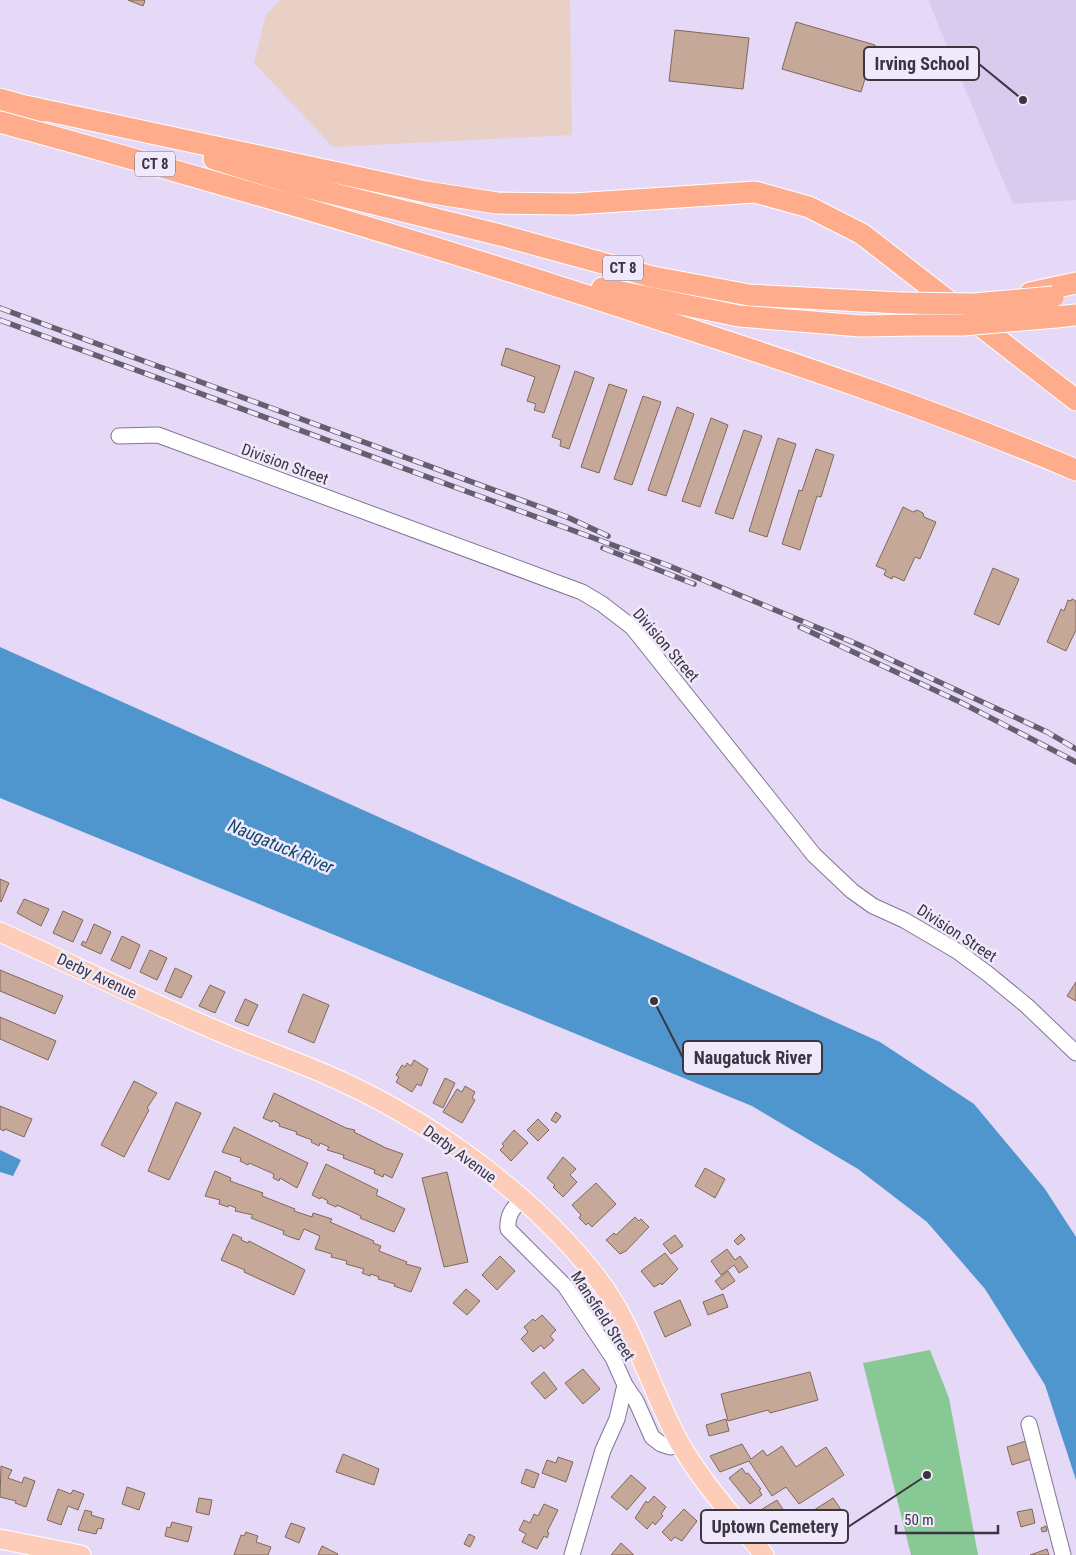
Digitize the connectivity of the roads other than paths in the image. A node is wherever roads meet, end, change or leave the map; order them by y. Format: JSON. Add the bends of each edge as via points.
{"nodes":[{"id":1,"x":0,"y":99,"type":"edge"},
{"id":2,"x":30,"y":107,"type":"junction"},
{"id":3,"x":0,"y":123,"type":"edge"},
{"id":4,"x":480,"y":260,"type":"junction"},
{"id":5,"x":1076,"y":283,"type":"edge"},
{"id":6,"x":1076,"y":295,"type":"edge"},
{"id":7,"x":1059,"y":304,"type":"edge"},
{"id":8,"x":1076,"y":400,"type":"edge"},
{"id":9,"x":120,"y":436,"type":"dead end"},
{"id":10,"x":1076,"y":470,"type":"edge"},
{"id":11,"x":0,"y":932,"type":"edge"},
{"id":12,"x":1076,"y":1053,"type":"edge"},
{"id":13,"x":521,"y":1200,"type":"junction"},
{"id":14,"x":625,"y":1386,"type":"junction"},
{"id":15,"x":1029,"y":1424,"type":"dead end"},
{"id":16,"x":680,"y":1444,"type":"junction"},
{"id":17,"x":0,"y":1539,"type":"edge"},
{"id":18,"x":27,"y":1550,"type":"edge"},
{"id":19,"x":81,"y":1555,"type":"edge"},
{"id":20,"x":572,"y":1555,"type":"edge"},
{"id":21,"x":764,"y":1555,"type":"edge"},
{"id":22,"x":1063,"y":1555,"type":"edge"}],
"edges":[{"from":1,"to":2,"type":"highway","number":"CT 8"},
{"from":2,"to":7,"type":"highway","number":"CT 8","bridge":true,"via":[[196,153],[298,186],[504,236],[662,279],[749,295],[900,303]]},
{"from":2,"to":8,"type":"highway","via":[[426,192],[497,203],[574,204],[755,192],[809,207],[862,234]]},
{"from":3,"to":4,"type":"highway","number":"CT 8"},
{"from":4,"to":7,"type":"highway","number":"CT 8","bridge":true,"via":[[739,316],[862,326],[962,325]]},
{"from":4,"to":10,"type":"highway","via":[[766,354],[1001,438]]},
{"from":5,"to":7,"type":"highway"},
{"from":6,"to":7,"type":"highway","number":"CT 8"},
{"from":9,"to":12,"type":"street","name":"Division Street","via":[[158,436],[582,592],[602,604],[632,627],[814,855],[852,891],[873,906],[957,951],[1010,991]]},
{"from":11,"to":13,"type":"main road","name":"Derby Avenue","via":[[375,1099],[446,1141]]},
{"from":13,"to":14,"type":"street","name":"Mansfield Street","via":[[507,1220],[508,1229],[565,1286],[613,1358]]},
{"from":13,"to":16,"type":"main road","name":"Derby Avenue","via":[[559,1236],[610,1294]]},
{"from":14,"to":16,"type":"street","name":"Mansfield Street","via":[[655,1441],[670,1447]]},
{"from":14,"to":20,"type":"street","name":"Mansfield Street"},
{"from":15,"to":22,"type":"street"},
{"from":16,"to":21,"type":"main road","name":"Derby Avenue","via":[[695,1469]]},
{"from":17,"to":18,"type":"main road"},
{"from":18,"to":19,"type":"main road"}]}
